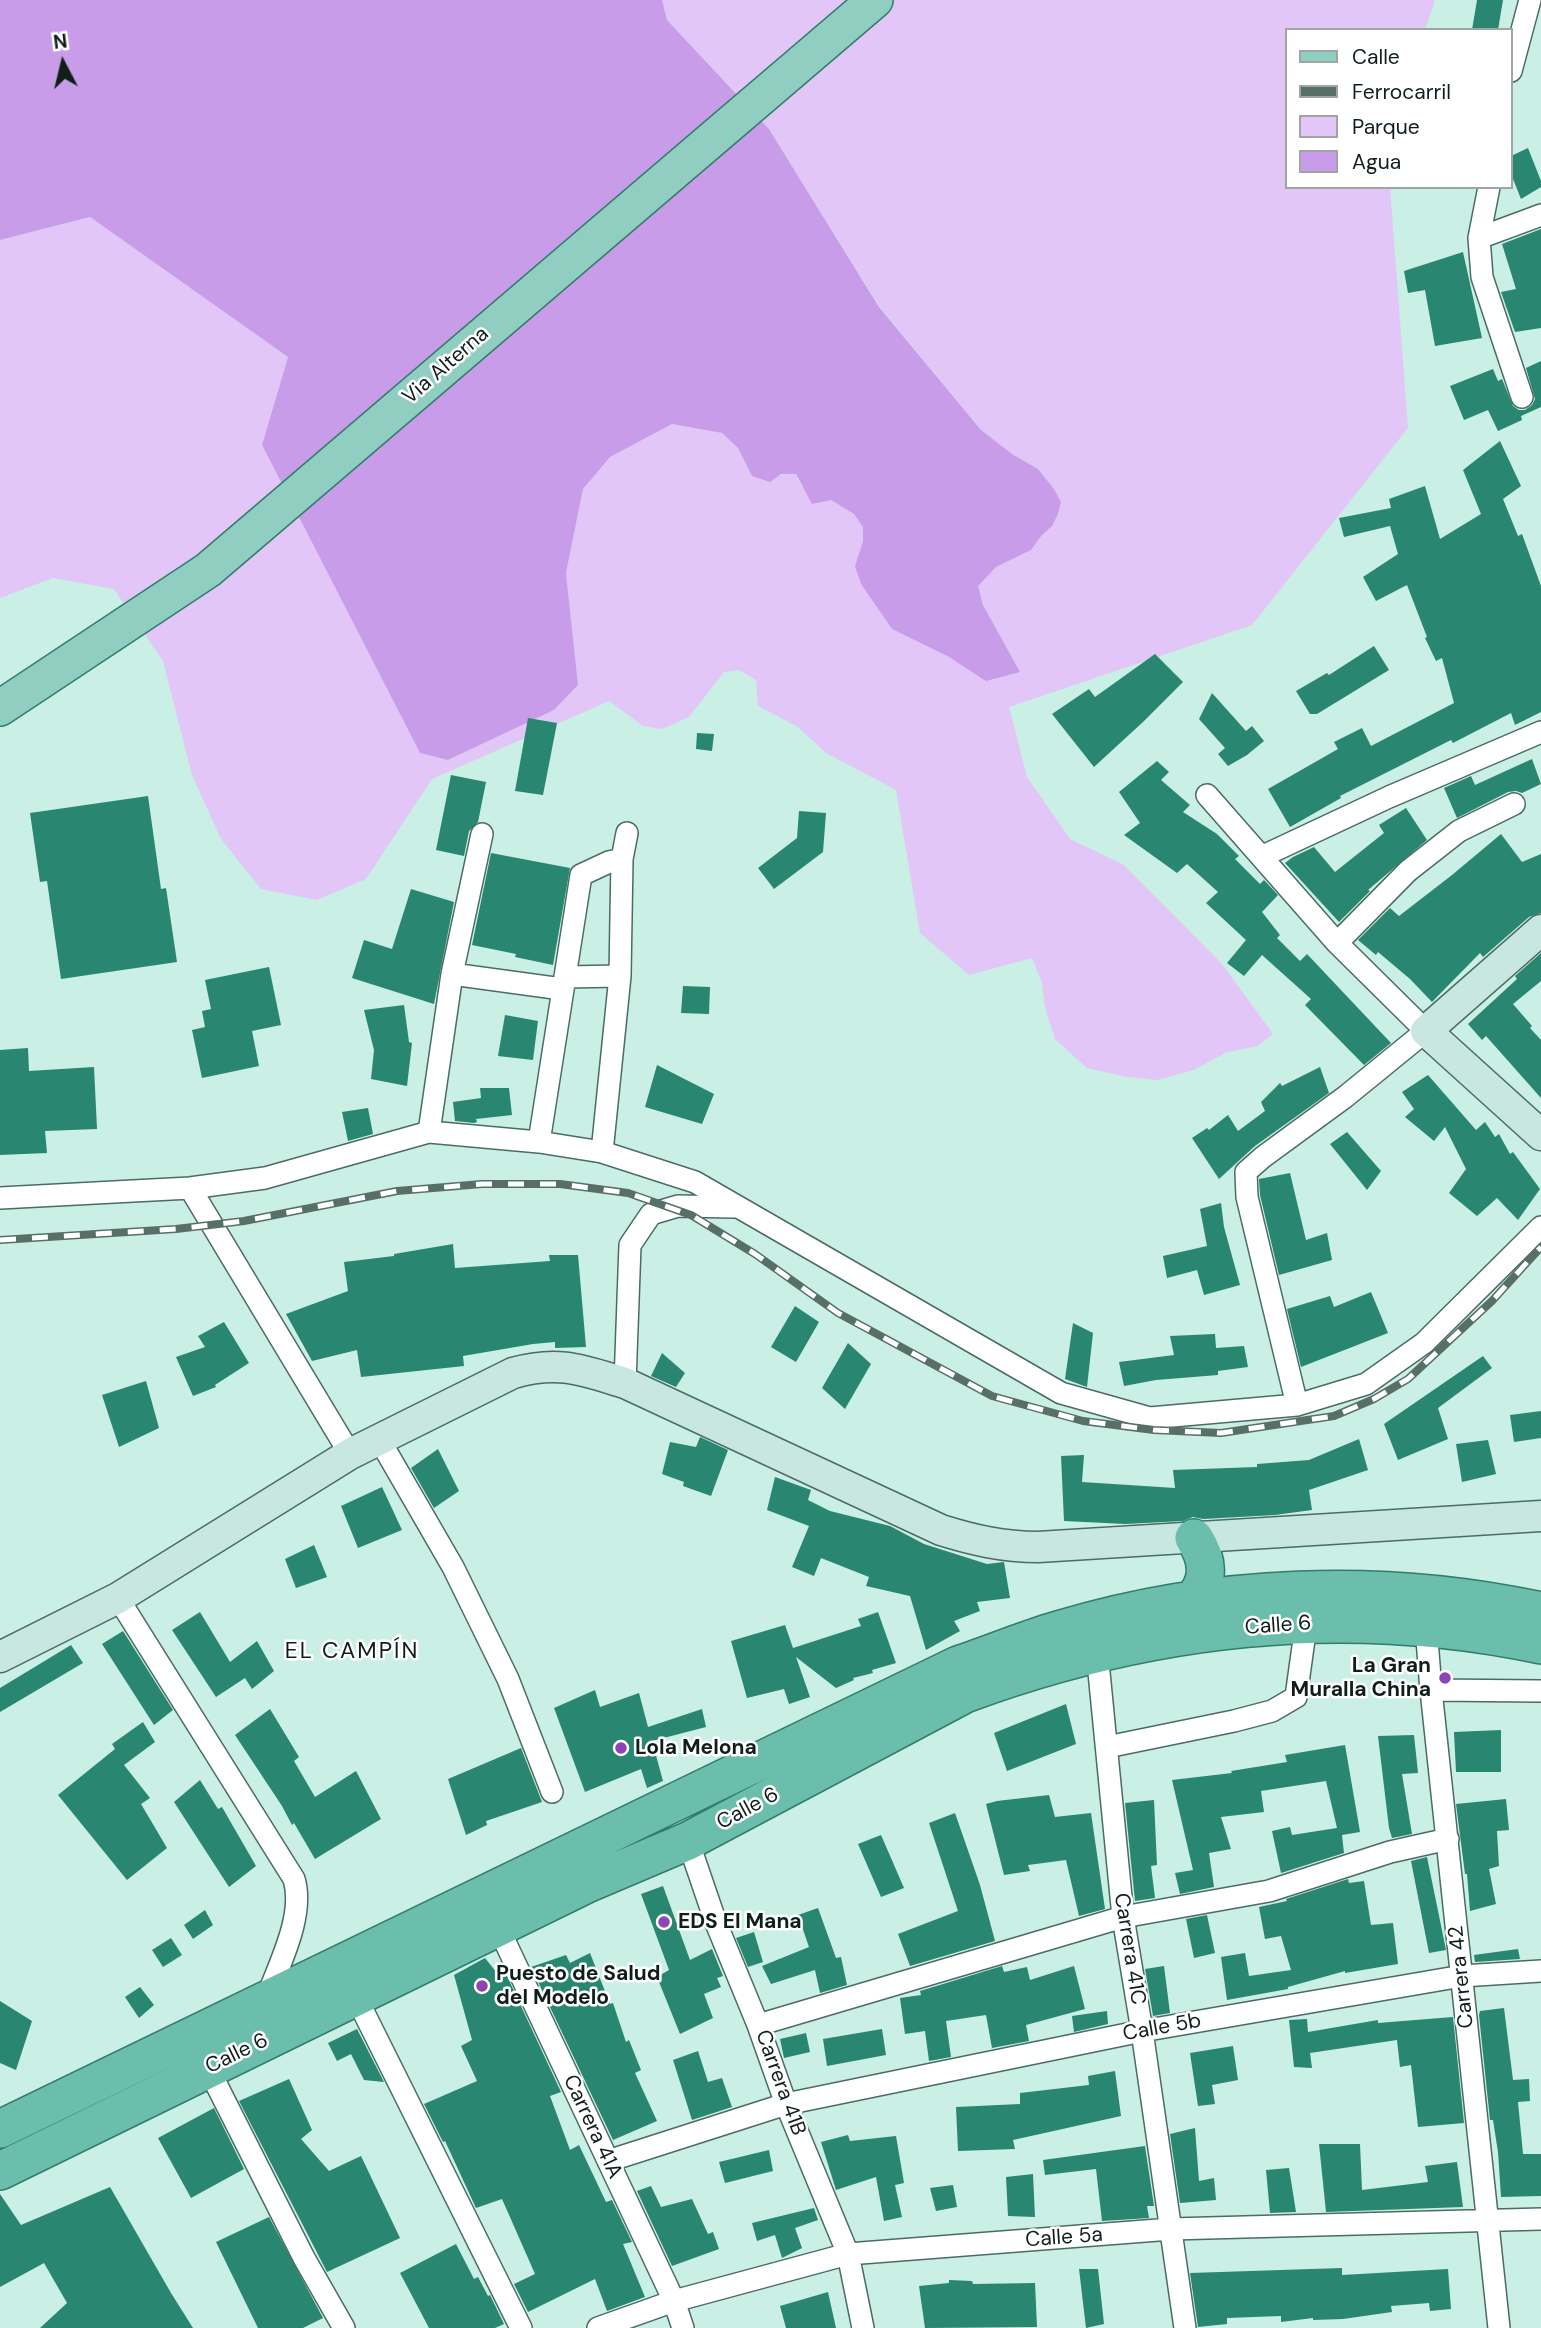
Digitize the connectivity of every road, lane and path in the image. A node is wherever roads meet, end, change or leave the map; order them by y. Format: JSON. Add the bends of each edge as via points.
{"nodes":[{"id":1,"x":875,"y":0,"type":"edge"},
{"id":2,"x":1530,"y":0,"type":"edge"},
{"id":3,"x":1513,"y":64,"type":"edge"},
{"id":4,"x":1489,"y":189,"type":"edge"},
{"id":5,"x":1541,"y":215,"type":"edge"},
{"id":6,"x":1479,"y":238,"type":"junction"},
{"id":7,"x":1522,"y":397,"type":"dead end"},
{"id":8,"x":0,"y":708,"type":"edge"},
{"id":9,"x":1541,"y":732,"type":"edge"},
{"id":10,"x":1207,"y":794,"type":"dead end"},
{"id":11,"x":1514,"y":804,"type":"dead end"},
{"id":12,"x":482,"y":834,"type":"dead end"},
{"id":13,"x":627,"y":834,"type":"dead end"},
{"id":14,"x":1263,"y":856,"type":"junction"},
{"id":15,"x":622,"y":859,"type":"junction"},
{"id":16,"x":1541,"y":930,"type":"edge"},
{"id":17,"x":1337,"y":943,"type":"junction"},
{"id":18,"x":452,"y":974,"type":"junction"},
{"id":19,"x":621,"y":976,"type":"junction"},
{"id":20,"x":563,"y":983,"type":"junction"},
{"id":21,"x":1426,"y":1031,"type":"junction"},
{"id":22,"x":429,"y":1132,"type":"junction"},
{"id":23,"x":1541,"y":1135,"type":"edge"},
{"id":24,"x":539,"y":1142,"type":"junction"},
{"id":25,"x":602,"y":1152,"type":"junction"},
{"id":26,"x":190,"y":1188,"type":"junction"},
{"id":27,"x":0,"y":1198,"type":"edge"},
{"id":28,"x":739,"y":1207,"type":"junction"},
{"id":29,"x":1541,"y":1227,"type":"edge"},
{"id":30,"x":625,"y":1384,"type":"junction"},
{"id":31,"x":1297,"y":1405,"type":"junction"},
{"id":32,"x":379,"y":1439,"type":"junction"},
{"id":33,"x":350,"y":1454,"type":"junction"},
{"id":34,"x":1541,"y":1516,"type":"edge"},
{"id":35,"x":1194,"y":1538,"type":"junction"},
{"id":36,"x":118,"y":1598,"type":"junction"},
{"id":37,"x":1192,"y":1600,"type":"junction"},
{"id":38,"x":1541,"y":1611,"type":"edge"},
{"id":39,"x":1306,"y":1625,"type":"junction"},
{"id":40,"x":1426,"y":1627,"type":"junction"},
{"id":41,"x":1541,"y":1645,"type":"edge"},
{"id":42,"x":1097,"y":1652,"type":"junction"},
{"id":43,"x":0,"y":1657,"type":"edge"},
{"id":44,"x":1431,"y":1689,"type":"junction"},
{"id":45,"x":1541,"y":1691,"type":"edge"},
{"id":46,"x":1107,"y":1747,"type":"junction"},
{"id":47,"x":552,"y":1791,"type":"dead end"},
{"id":48,"x":1448,"y":1839,"type":"junction"},
{"id":49,"x":688,"y":1841,"type":"junction"},
{"id":50,"x":1123,"y":1917,"type":"junction"},
{"id":51,"x":498,"y":1927,"type":"junction"},
{"id":52,"x":1541,"y":1971,"type":"edge"},
{"id":53,"x":1462,"y":1976,"type":"junction"},
{"id":54,"x":356,"y":1997,"type":"junction"},
{"id":55,"x":266,"y":2000,"type":"junction"},
{"id":56,"x":758,"y":2025,"type":"junction"},
{"id":57,"x":1142,"y":2031,"type":"junction"},
{"id":58,"x":208,"y":2068,"type":"junction"},
{"id":59,"x":786,"y":2104,"type":"junction"},
{"id":60,"x":0,"y":2129,"type":"edge"},
{"id":61,"x":608,"y":2161,"type":"junction"},
{"id":62,"x":0,"y":2171,"type":"edge"},
{"id":63,"x":1541,"y":2219,"type":"edge"},
{"id":64,"x":1488,"y":2221,"type":"junction"},
{"id":65,"x":1171,"y":2230,"type":"junction"},
{"id":66,"x":848,"y":2254,"type":"junction"},
{"id":67,"x":674,"y":2301,"type":"junction"},
{"id":68,"x":344,"y":2328,"type":"edge"},
{"id":69,"x":521,"y":2328,"type":"edge"},
{"id":70,"x":598,"y":2328,"type":"edge"},
{"id":71,"x":683,"y":2328,"type":"edge"},
{"id":72,"x":863,"y":2328,"type":"edge"},
{"id":73,"x":1185,"y":2328,"type":"edge"},
{"id":74,"x":1499,"y":2328,"type":"edge"}],
"edges":[{"from":1,"to":8,"type":"main road","name":"Via Alterna","via":[[208,570]]},
{"from":2,"to":3,"type":"street"},
{"from":4,"to":6,"type":"street"},
{"from":5,"to":6,"type":"street"},
{"from":6,"to":7,"type":"street","via":[[1482,277]]},
{"from":9,"to":14,"type":"street"},
{"from":10,"to":14,"type":"street"},
{"from":11,"to":17,"type":"street","via":[[1460,831],[1418,863]]},
{"from":12,"to":18,"type":"street"},
{"from":13,"to":15,"type":"street"},
{"from":14,"to":17,"type":"street"},
{"from":15,"to":19,"type":"street"},
{"from":15,"to":20,"type":"street","via":[[581,875]]},
{"from":16,"to":21,"type":"main road"},
{"from":17,"to":21,"type":"street"},
{"from":18,"to":20,"type":"street"},
{"from":18,"to":22,"type":"street"},
{"from":19,"to":20,"type":"street"},
{"from":19,"to":25,"type":"street"},
{"from":20,"to":24,"type":"street"},
{"from":21,"to":23,"type":"main road"},
{"from":21,"to":31,"type":"street","via":[[1246,1172],[1247,1198]]},
{"from":22,"to":24,"type":"street"},
{"from":22,"to":26,"type":"street","via":[[265,1178]]},
{"from":24,"to":25,"type":"street"},
{"from":25,"to":28,"type":"street","via":[[695,1182]]},
{"from":26,"to":27,"type":"street"},
{"from":26,"to":33,"type":"street"},
{"from":28,"to":30,"type":"street","via":[[678,1206],[651,1214],[630,1245]]},
{"from":28,"to":31,"type":"street","via":[[1060,1393],[1150,1418]]},
{"from":29,"to":31,"type":"street","via":[[1424,1343],[1366,1384]]},
{"from":30,"to":32,"type":"main road","via":[[573,1367],[535,1367],[513,1373]]},
{"from":30,"to":35,"type":"main road","via":[[940,1530],[975,1541],[1038,1548]]},
{"from":32,"to":33,"type":"main road"},
{"from":32,"to":47,"type":"street","via":[[453,1567],[508,1679]]},
{"from":33,"to":36,"type":"main road"},
{"from":34,"to":35,"type":"main road"},
{"from":35,"to":37,"type":"highway","via":[[1206,1564],[1200,1592]]},
{"from":36,"to":43,"type":"main road"},
{"from":36,"to":55,"type":"street","via":[[294,1879],[297,1911]]},
{"from":37,"to":38,"type":"highway","name":"Calle 6","via":[[1359,1589],[1491,1600]]},
{"from":37,"to":55,"type":"highway","name":"Calle 6","via":[[1058,1630],[958,1665]]},
{"from":39,"to":40,"type":"highway","name":"Calle 6"},
{"from":39,"to":42,"type":"highway","name":"Calle 6","via":[[1189,1635]]},
{"from":39,"to":46,"type":"street","via":[[1296,1697],[1272,1711]]},
{"from":40,"to":41,"type":"highway","name":"Calle 6"},
{"from":40,"to":44,"type":"street","name":"Carrera 42"},
{"from":42,"to":46,"type":"street","name":"Carrera 41C"},
{"from":42,"to":49,"type":"highway","name":"Calle 6","via":[[965,1694]]},
{"from":44,"to":45,"type":"street"},
{"from":44,"to":48,"type":"street","name":"Carrera 42"},
{"from":46,"to":50,"type":"street","name":"Carrera 41C"},
{"from":48,"to":50,"type":"street","via":[[1269,1891]]},
{"from":48,"to":53,"type":"street","name":"Carrera 42"},
{"from":49,"to":51,"type":"highway","name":"Calle 6"},
{"from":49,"to":56,"type":"street","name":"Carrera 41B"},
{"from":50,"to":56,"type":"street"},
{"from":50,"to":57,"type":"street","name":"Carrera 41C"},
{"from":51,"to":54,"type":"highway","name":"Calle 6"},
{"from":51,"to":61,"type":"street","name":"Carrera 41A"},
{"from":52,"to":53,"type":"street","name":"Calle 5b"},
{"from":53,"to":57,"type":"street","name":"Calle 5b"},
{"from":53,"to":64,"type":"street","name":"Carrera 42"},
{"from":54,"to":58,"type":"highway","name":"Calle 6"},
{"from":54,"to":69,"type":"street"},
{"from":55,"to":60,"type":"highway","name":"Calle 6"},
{"from":56,"to":59,"type":"street","name":"Carrera 41B"},
{"from":57,"to":59,"type":"street","name":"Calle 5b"},
{"from":57,"to":65,"type":"street","name":"Carrera 41C"},
{"from":58,"to":62,"type":"highway","name":"Calle 6"},
{"from":58,"to":68,"type":"street"},
{"from":59,"to":61,"type":"street","name":"Calle 5b"},
{"from":59,"to":66,"type":"street","name":"Carrera 41B"},
{"from":61,"to":67,"type":"street","name":"Carrera 41A"},
{"from":63,"to":64,"type":"street","name":"Calle 5a"},
{"from":64,"to":65,"type":"street","name":"Calle 5a"},
{"from":64,"to":74,"type":"street","name":"Carrera 42"},
{"from":65,"to":66,"type":"street","name":"Calle 5a"},
{"from":65,"to":73,"type":"street","name":"Carrera 41C"},
{"from":66,"to":67,"type":"street","name":"Calle 5a"},
{"from":66,"to":72,"type":"street","name":"Carrera 41B"},
{"from":67,"to":70,"type":"street","name":"Calle 5a"},
{"from":67,"to":71,"type":"street","name":"Carrera 41A"}]}
